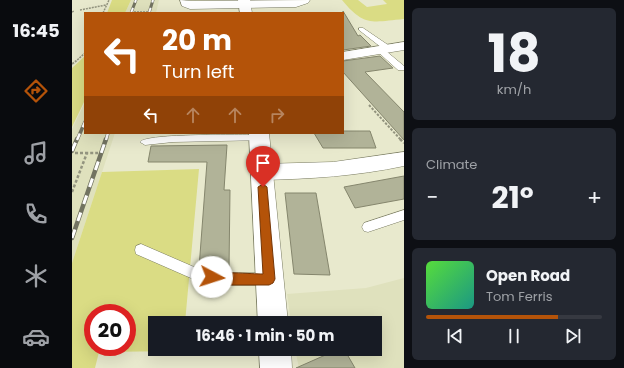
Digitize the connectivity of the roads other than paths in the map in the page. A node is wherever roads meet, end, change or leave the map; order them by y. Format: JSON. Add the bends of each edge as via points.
{"nodes":[{"id":1,"x":186,"y":0,"type":"edge"},
{"id":2,"x":303,"y":0,"type":"edge"},
{"id":3,"x":245,"y":6,"type":"edge"},
{"id":4,"x":361,"y":29,"type":"dead end"},
{"id":5,"x":404,"y":46,"type":"edge"},
{"id":6,"x":385,"y":50,"type":"junction"},
{"id":7,"x":344,"y":56,"type":"edge"},
{"id":8,"x":401,"y":68,"type":"dead end"},
{"id":9,"x":259,"y":136,"type":"edge"},
{"id":10,"x":145,"y":142,"type":"dead end"},
{"id":11,"x":404,"y":159,"type":"edge"},
{"id":12,"x":262,"y":172,"type":"junction"},
{"id":13,"x":404,"y":215,"type":"edge"},
{"id":14,"x":368,"y":227,"type":"dead end"},
{"id":15,"x":141,"y":250,"type":"dead end"},
{"id":16,"x":269,"y":279,"type":"junction"},
{"id":17,"x":272,"y":316,"type":"edge"},
{"id":18,"x":275,"y":356,"type":"edge"},
{"id":19,"x":276,"y":368,"type":"edge"}],
"edges":[{"from":1,"to":3,"type":"street","via":[[190,5]]},
{"from":2,"to":3,"type":"street","via":[[296,3]]},
{"from":4,"to":6,"type":"lane"},
{"from":5,"to":6,"type":"street"},
{"from":6,"to":7,"type":"street"},
{"from":6,"to":8,"type":"lane"},
{"from":9,"to":10,"type":"lane"},
{"from":9,"to":12,"type":"street"},
{"from":11,"to":12,"type":"street","via":[[344,170]]},
{"from":12,"to":16,"type":"street"},
{"from":13,"to":14,"type":"lane"},
{"from":15,"to":16,"type":"lane","via":[[200,276]]},
{"from":16,"to":17,"type":"street"},
{"from":18,"to":19,"type":"street"}]}
